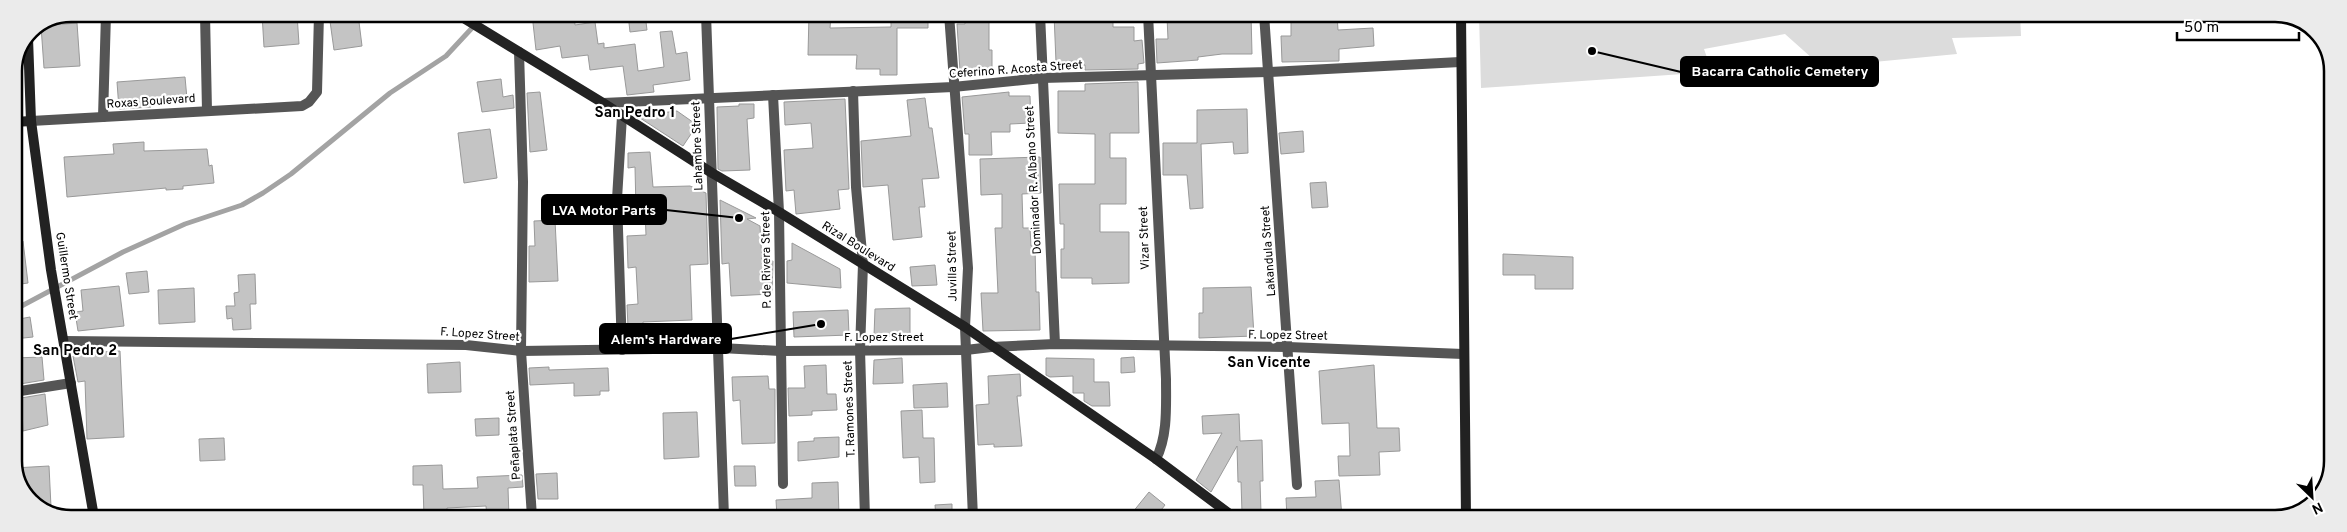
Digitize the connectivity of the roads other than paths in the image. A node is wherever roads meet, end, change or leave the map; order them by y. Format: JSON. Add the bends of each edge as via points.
{"nodes":[{"id":1,"x":106,"y":22,"type":"edge"},
{"id":2,"x":205,"y":22,"type":"edge"},
{"id":3,"x":319,"y":22,"type":"edge"},
{"id":4,"x":470,"y":22,"type":"edge"},
{"id":5,"x":706,"y":22,"type":"edge"},
{"id":6,"x":949,"y":22,"type":"edge"},
{"id":7,"x":1040,"y":22,"type":"edge"},
{"id":8,"x":1148,"y":22,"type":"edge"},
{"id":9,"x":1265,"y":22,"type":"edge"},
{"id":10,"x":1461,"y":22,"type":"edge"},
{"id":11,"x":28,"y":49,"type":"edge"},
{"id":12,"x":519,"y":52,"type":"junction"},
{"id":13,"x":1460,"y":62,"type":"junction"},
{"id":14,"x":1268,"y":72,"type":"junction"},
{"id":15,"x":1151,"y":76,"type":"junction"},
{"id":16,"x":1042,"y":78,"type":"junction"},
{"id":17,"x":953,"y":87,"type":"junction"},
{"id":18,"x":853,"y":91,"type":"junction"},
{"id":19,"x":773,"y":95,"type":"junction"},
{"id":20,"x":708,"y":98,"type":"junction"},
{"id":21,"x":603,"y":103,"type":"junction"},
{"id":22,"x":208,"y":111,"type":"junction"},
{"id":23,"x":622,"y":116,"type":"junction"},
{"id":24,"x":103,"y":117,"type":"junction"},
{"id":25,"x":31,"y":121,"type":"junction"},
{"id":26,"x":22,"y":122,"type":"edge"},
{"id":27,"x":712,"y":173,"type":"junction"},
{"id":28,"x":779,"y":212,"type":"junction"},
{"id":29,"x":863,"y":264,"type":"junction"},
{"id":30,"x":965,"y":327,"type":"junction"},
{"id":31,"x":64,"y":341,"type":"junction"},
{"id":32,"x":1055,"y":344,"type":"junction"},
{"id":33,"x":991,"y":346,"type":"junction"},
{"id":34,"x":1162,"y":347,"type":"junction"},
{"id":35,"x":1288,"y":347,"type":"junction"},
{"id":36,"x":720,"y":348,"type":"junction"},
{"id":37,"x":622,"y":350,"type":"junction"},
{"id":38,"x":860,"y":350,"type":"junction"},
{"id":39,"x":966,"y":350,"type":"junction"},
{"id":40,"x":521,"y":351,"type":"junction"},
{"id":41,"x":780,"y":351,"type":"junction"},
{"id":42,"x":1463,"y":354,"type":"junction"},
{"id":43,"x":71,"y":383,"type":"junction"},
{"id":44,"x":23,"y":391,"type":"edge"},
{"id":45,"x":1156,"y":459,"type":"junction"},
{"id":46,"x":783,"y":484,"type":"dead end"},
{"id":47,"x":1297,"y":485,"type":"dead end"},
{"id":48,"x":93,"y":510,"type":"edge"},
{"id":49,"x":532,"y":510,"type":"edge"},
{"id":50,"x":724,"y":510,"type":"edge"},
{"id":51,"x":865,"y":510,"type":"edge"},
{"id":52,"x":973,"y":510,"type":"edge"},
{"id":53,"x":1224,"y":510,"type":"edge"},
{"id":54,"x":1466,"y":510,"type":"edge"}],
"edges":[{"from":1,"to":24,"type":"street"},
{"from":2,"to":22,"type":"street"},
{"from":3,"to":22,"type":"street","name":"Roxas Boulevard","via":[[317,92],[309,102],[302,106]]},
{"from":4,"to":12,"type":"street","name":"Rizal Boulevard"},
{"from":5,"to":20,"type":"street","name":"Lahambre Street"},
{"from":6,"to":17,"type":"street","name":"Juvilla Street"},
{"from":7,"to":16,"type":"street","name":"Dominador R. Albano Street"},
{"from":8,"to":15,"type":"street","name":"Vizar Street"},
{"from":9,"to":14,"type":"street","name":"Lakandula Street"},
{"from":10,"to":13,"type":"street"},
{"from":11,"to":25,"type":"street","name":"Guillermo Street"},
{"from":12,"to":21,"type":"street","name":"Rizal Boulevard"},
{"from":12,"to":40,"type":"street","name":"Peñaplata Street","via":[[523,182]]},
{"from":13,"to":14,"type":"street","name":"Ceferino R. Acosta Street"},
{"from":13,"to":42,"type":"street"},
{"from":14,"to":15,"type":"street","name":"Ceferino R. Acosta Street"},
{"from":14,"to":35,"type":"street","name":"Lakandula Street"},
{"from":15,"to":16,"type":"street","name":"Ceferino R. Acosta Street"},
{"from":15,"to":34,"type":"street","name":"Vizar Street"},
{"from":16,"to":17,"type":"street","name":"Ceferino R. Acosta Street"},
{"from":16,"to":32,"type":"street","name":"Dominador R. Albano Street"},
{"from":17,"to":18,"type":"street","name":"Ceferino R. Acosta Street"},
{"from":17,"to":30,"type":"street","name":"Juvilla Street","via":[[968,268]]},
{"from":18,"to":19,"type":"street","name":"Ceferino R. Acosta Street"},
{"from":18,"to":29,"type":"street","name":"T. Ramones Street","via":[[856,187]]},
{"from":19,"to":20,"type":"street","name":"Ceferino R. Acosta Street"},
{"from":19,"to":28,"type":"street","name":"P. de Rivera Street"},
{"from":20,"to":21,"type":"street","name":"Ceferino R. Acosta Street"},
{"from":20,"to":27,"type":"street","name":"Lahambre Street"},
{"from":21,"to":23,"type":"street","name":"Rizal Boulevard"},
{"from":22,"to":24,"type":"street","name":"Roxas Boulevard"},
{"from":23,"to":27,"type":"street","name":"Rizal Boulevard"},
{"from":23,"to":37,"type":"street","via":[[617,200]]},
{"from":24,"to":25,"type":"street","name":"Roxas Boulevard"},
{"from":25,"to":26,"type":"street","name":"Roxas Boulevard"},
{"from":25,"to":31,"type":"street","name":"Guillermo Street"},
{"from":27,"to":28,"type":"street","name":"Rizal Boulevard"},
{"from":27,"to":36,"type":"street","name":"Lahambre Street"},
{"from":28,"to":29,"type":"street","name":"Rizal Boulevard"},
{"from":28,"to":41,"type":"street","name":"P. de Rivera Street"},
{"from":29,"to":30,"type":"street","name":"Rizal Boulevard"},
{"from":29,"to":38,"type":"street","name":"T. Ramones Street"},
{"from":30,"to":33,"type":"street","name":"Rizal Boulevard"},
{"from":30,"to":39,"type":"street","name":"Juvilla Street"},
{"from":31,"to":40,"type":"street","name":"F. Lopez Street","via":[[466,345]]},
{"from":31,"to":43,"type":"street","name":"Guillermo Street"},
{"from":32,"to":33,"type":"street","name":"F. Lopez Street"},
{"from":32,"to":34,"type":"street","name":"F. Lopez Street"},
{"from":33,"to":39,"type":"street","name":"F. Lopez Street"},
{"from":33,"to":45,"type":"street","name":"Rizal Boulevard"},
{"from":34,"to":35,"type":"street","name":"F. Lopez Street"},
{"from":34,"to":45,"type":"street","name":"Vizar Street","via":[[1166,415],[1161,449]]},
{"from":35,"to":42,"type":"street","name":"F. Lopez Street"},
{"from":35,"to":47,"type":"street","name":"Lakandula Street"},
{"from":36,"to":37,"type":"street","name":"F. Lopez Street"},
{"from":36,"to":41,"type":"street","name":"F. Lopez Street"},
{"from":36,"to":50,"type":"street","name":"Lahambre Street"},
{"from":37,"to":40,"type":"street","name":"F. Lopez Street"},
{"from":38,"to":39,"type":"street","name":"F. Lopez Street"},
{"from":38,"to":41,"type":"street","name":"F. Lopez Street"},
{"from":38,"to":51,"type":"street","name":"T. Ramones Street"},
{"from":39,"to":52,"type":"street","name":"Juvilla Street"},
{"from":40,"to":49,"type":"street","name":"Peñaplata Street"},
{"from":41,"to":46,"type":"street","name":"P. de Rivera Street"},
{"from":42,"to":54,"type":"street"},
{"from":43,"to":44,"type":"street"},
{"from":43,"to":48,"type":"street","name":"Guillermo Street"},
{"from":45,"to":53,"type":"street","name":"Rizal Boulevard"}]}
